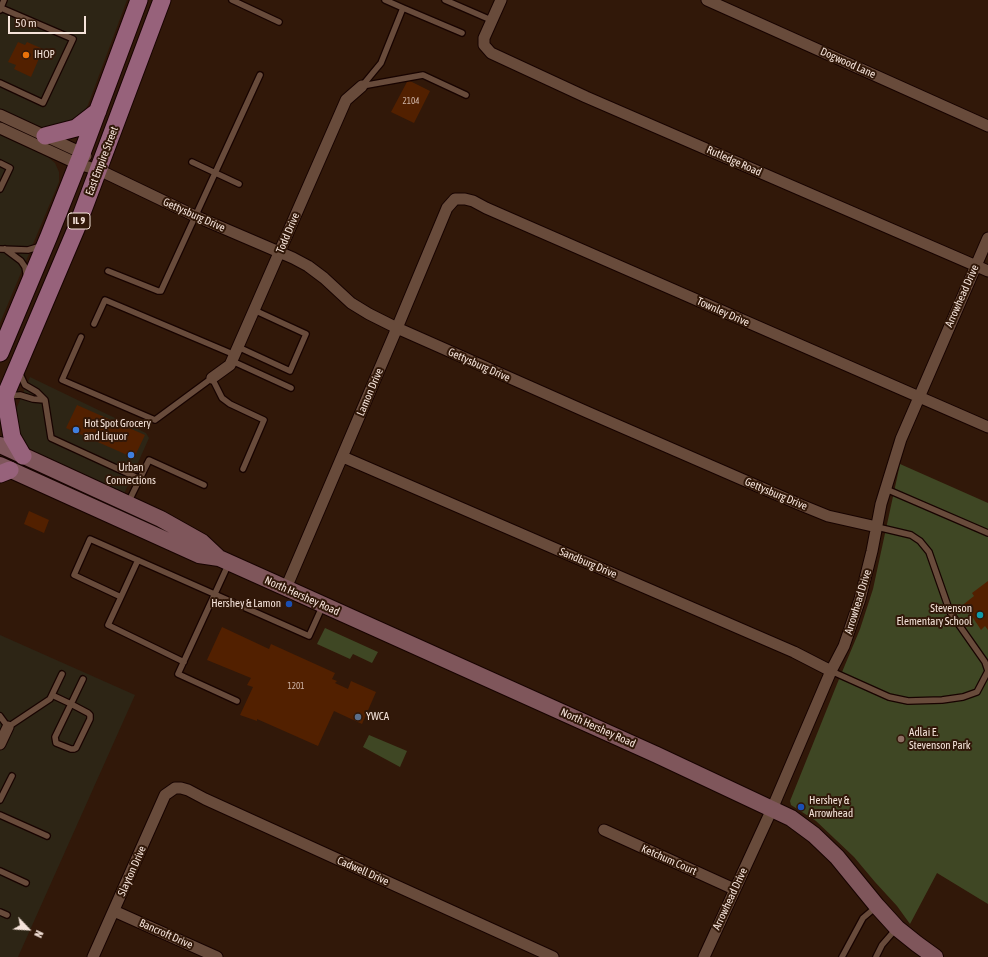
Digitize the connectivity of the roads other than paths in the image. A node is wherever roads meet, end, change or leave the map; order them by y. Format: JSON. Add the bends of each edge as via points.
{"nodes":[{"id":1,"x":4,"y":0,"type":"edge"},
{"id":2,"x":139,"y":0,"type":"edge"},
{"id":3,"x":162,"y":0,"type":"edge"},
{"id":4,"x":232,"y":0,"type":"edge"},
{"id":5,"x":386,"y":0,"type":"edge"},
{"id":6,"x":445,"y":0,"type":"edge"},
{"id":7,"x":501,"y":0,"type":"edge"},
{"id":8,"x":707,"y":0,"type":"edge"},
{"id":9,"x":403,"y":8,"type":"junction"},
{"id":10,"x":0,"y":9,"type":"edge"},
{"id":11,"x":492,"y":20,"type":"junction"},
{"id":12,"x":279,"y":22,"type":"dead end"},
{"id":13,"x":462,"y":33,"type":"dead end"},
{"id":14,"x":260,"y":75,"type":"dead end"},
{"id":15,"x":0,"y":83,"type":"edge"},
{"id":16,"x":362,"y":86,"type":"junction"},
{"id":17,"x":466,"y":95,"type":"dead end"},
{"id":18,"x":98,"y":111,"type":"junction"},
{"id":19,"x":0,"y":115,"type":"edge"},
{"id":20,"x":988,"y":126,"type":"edge"},
{"id":21,"x":0,"y":128,"type":"edge"},
{"id":22,"x":45,"y":136,"type":"junction"},
{"id":23,"x":80,"y":158,"type":"junction"},
{"id":24,"x":192,"y":162,"type":"dead end"},
{"id":25,"x":0,"y":163,"type":"edge"},
{"id":26,"x":99,"y":170,"type":"junction"},
{"id":27,"x":215,"y":172,"type":"junction"},
{"id":28,"x":239,"y":184,"type":"dead end"},
{"id":29,"x":0,"y":189,"type":"edge"},
{"id":30,"x":458,"y":199,"type":"joint"},
{"id":31,"x":195,"y":216,"type":"junction"},
{"id":32,"x":988,"y":238,"type":"edge"},
{"id":33,"x":46,"y":245,"type":"junction"},
{"id":34,"x":3,"y":249,"type":"edge"},
{"id":35,"x":280,"y":252,"type":"junction"},
{"id":36,"x":976,"y":265,"type":"junction"},
{"id":37,"x":108,"y":271,"type":"dead end"},
{"id":38,"x":988,"y":271,"type":"edge"},
{"id":39,"x":29,"y":286,"type":"junction"},
{"id":40,"x":254,"y":310,"type":"junction"},
{"id":41,"x":94,"y":324,"type":"dead end"},
{"id":42,"x":397,"y":328,"type":"junction"},
{"id":43,"x":81,"y":337,"type":"dead end"},
{"id":44,"x":0,"y":353,"type":"edge"},
{"id":45,"x":235,"y":354,"type":"junction"},
{"id":46,"x":18,"y":368,"type":"junction"},
{"id":47,"x":212,"y":378,"type":"junction"},
{"id":48,"x":291,"y":388,"type":"dead end"},
{"id":49,"x":918,"y":397,"type":"junction"},
{"id":50,"x":44,"y":400,"type":"junction"},
{"id":51,"x":3,"y":402,"type":"edge"},
{"id":52,"x":988,"y":427,"type":"edge"},
{"id":53,"x":0,"y":445,"type":"edge"},
{"id":54,"x":23,"y":456,"type":"junction"},
{"id":55,"x":343,"y":457,"type":"junction"},
{"id":56,"x":243,"y":469,"type":"dead end"},
{"id":57,"x":3,"y":470,"type":"edge"},
{"id":58,"x":140,"y":479,"type":"junction"},
{"id":59,"x":204,"y":485,"type":"dead end"},
{"id":60,"x":886,"y":489,"type":"junction"},
{"id":61,"x":124,"y":512,"type":"junction"},
{"id":62,"x":876,"y":527,"type":"junction"},
{"id":63,"x":988,"y":533,"type":"edge"},
{"id":64,"x":138,"y":560,"type":"junction"},
{"id":65,"x":224,"y":561,"type":"junction"},
{"id":66,"x":286,"y":588,"type":"junction"},
{"id":67,"x":215,"y":594,"type":"junction"},
{"id":68,"x":121,"y":597,"type":"junction"},
{"id":69,"x":323,"y":605,"type":"junction"},
{"id":70,"x":184,"y":662,"type":"junction"},
{"id":71,"x":831,"y":671,"type":"junction"},
{"id":72,"x":62,"y":674,"type":"dead end"},
{"id":73,"x":83,"y":679,"type":"dead end"},
{"id":74,"x":52,"y":695,"type":"junction"},
{"id":75,"x":237,"y":701,"type":"dead end"},
{"id":76,"x":71,"y":704,"type":"junction"},
{"id":77,"x":0,"y":716,"type":"edge"},
{"id":78,"x":8,"y":727,"type":"junction"},
{"id":79,"x":0,"y":744,"type":"edge"},
{"id":80,"x":12,"y":776,"type":"dead end"},
{"id":81,"x":173,"y":789,"type":"joint"},
{"id":82,"x":0,"y":800,"type":"edge"},
{"id":83,"x":772,"y":809,"type":"junction"},
{"id":84,"x":0,"y":815,"type":"edge"},
{"id":85,"x":604,"y":830,"type":"dead end"},
{"id":86,"x":47,"y":836,"type":"dead end"},
{"id":87,"x":0,"y":871,"type":"edge"},
{"id":88,"x":26,"y":883,"type":"dead end"},
{"id":89,"x":734,"y":890,"type":"junction"},
{"id":90,"x":877,"y":906,"type":"junction"},
{"id":91,"x":114,"y":911,"type":"junction"},
{"id":92,"x":0,"y":912,"type":"edge"},
{"id":93,"x":8,"y":915,"type":"dead end"},
{"id":94,"x":897,"y":928,"type":"junction"},
{"id":95,"x":93,"y":957,"type":"edge"},
{"id":96,"x":217,"y":957,"type":"edge"},
{"id":97,"x":553,"y":957,"type":"edge"},
{"id":98,"x":704,"y":957,"type":"edge"},
{"id":99,"x":842,"y":957,"type":"edge"},
{"id":100,"x":876,"y":957,"type":"edge"},
{"id":101,"x":936,"y":957,"type":"edge"}],
"edges":[{"from":1,"to":10,"type":"lane"},
{"from":2,"to":18,"type":"main road","name":"East Empire Street","number":"IL 9"},
{"from":3,"to":26,"type":"main road","name":"East Empire Street","number":"IL 9"},
{"from":4,"to":12,"type":"lane"},
{"from":5,"to":9,"type":"lane"},
{"from":6,"to":11,"type":"lane"},
{"from":7,"to":11,"type":"street"},
{"from":8,"to":20,"type":"street","name":"Dogwood Lane"},
{"from":9,"to":13,"type":"lane"},
{"from":9,"to":16,"type":"lane","via":[[381,63]]},
{"from":10,"to":15,"type":"lane","via":[[73,39],[43,103]]},
{"from":11,"to":36,"type":"street","name":"Rutledge Road","via":[[484,38],[485,46],[491,53],[586,97]]},
{"from":14,"to":27,"type":"lane"},
{"from":16,"to":17,"type":"lane","via":[[423,75]]},
{"from":16,"to":35,"type":"street","name":"Todd Drive","via":[[346,100]]},
{"from":18,"to":22,"type":"main road","via":[[76,128]]},
{"from":18,"to":23,"type":"main road","name":"East Empire Street","number":"IL 9"},
{"from":19,"to":22,"type":"street"},
{"from":21,"to":23,"type":"street"},
{"from":22,"to":23,"type":"street"},
{"from":23,"to":26,"type":"street","name":"Gettysburg Drive"},
{"from":23,"to":33,"type":"main road","name":"East Empire Street","number":"IL 9"},
{"from":24,"to":27,"type":"lane"},
{"from":25,"to":29,"type":"lane","via":[[10,168]]},
{"from":26,"to":31,"type":"street","name":"Gettysburg Drive"},
{"from":26,"to":46,"type":"main road","name":"East Empire Street","number":"IL 9"},
{"from":27,"to":28,"type":"lane"},
{"from":27,"to":31,"type":"lane"},
{"from":30,"to":42,"type":"street","name":"Lamon Drive","via":[[447,208]]},
{"from":30,"to":49,"type":"street","name":"Townley Drive","via":[[473,201]]},
{"from":31,"to":35,"type":"street","name":"Gettysburg Drive"},
{"from":31,"to":37,"type":"lane","via":[[161,291]]},
{"from":32,"to":36,"type":"street","name":"Arrowhead Drive"},
{"from":33,"to":34,"type":"lane","via":[[28,250]]},
{"from":33,"to":39,"type":"main road","name":"East Empire Street","number":"IL 9"},
{"from":34,"to":39,"type":"lane","via":[[25,267]]},
{"from":35,"to":40,"type":"street","name":"Todd Drive"},
{"from":35,"to":42,"type":"street","name":"Gettysburg Drive","via":[[308,266],[352,303]]},
{"from":36,"to":38,"type":"street","name":"Rutledge Road"},
{"from":36,"to":49,"type":"street","name":"Arrowhead Drive"},
{"from":39,"to":44,"type":"main road","name":"East Empire Street","number":"IL 9"},
{"from":40,"to":45,"type":"street","name":"Todd Drive"},
{"from":40,"to":45,"type":"lane","via":[[306,334],[290,371]]},
{"from":41,"to":45,"type":"lane","via":[[105,300]]},
{"from":42,"to":55,"type":"street","name":"Lamon Drive"},
{"from":42,"to":62,"type":"street","name":"Gettysburg Drive","via":[[801,505],[828,516]]},
{"from":43,"to":47,"type":"lane","via":[[62,380],[155,420]]},
{"from":45,"to":47,"type":"street","name":"Todd Drive","via":[[230,364]]},
{"from":45,"to":48,"type":"lane"},
{"from":46,"to":50,"type":"lane","via":[[25,385]]},
{"from":46,"to":51,"type":"main road","name":"East Empire Street","number":"IL 9"},
{"from":47,"to":56,"type":"lane","via":[[222,398],[264,420]]},
{"from":49,"to":52,"type":"street","name":"Townley Drive"},
{"from":49,"to":60,"type":"street","name":"Arrowhead Drive","via":[[901,439]]},
{"from":50,"to":51,"type":"lane","via":[[20,395]]},
{"from":50,"to":58,"type":"lane","via":[[50,438]]},
{"from":51,"to":54,"type":"main road","via":[[12,437]]},
{"from":53,"to":54,"type":"main road","name":"North Hershey Road"},
{"from":54,"to":61,"type":"main road","name":"North Hershey Road"},
{"from":55,"to":66,"type":"street","name":"Lamon Drive"},
{"from":55,"to":71,"type":"street","name":"Sandburg Drive","via":[[787,649]]},
{"from":57,"to":61,"type":"main road","name":"North Hershey Road"},
{"from":58,"to":59,"type":"lane","via":[[149,460]]},
{"from":58,"to":61,"type":"lane"},
{"from":60,"to":62,"type":"street","name":"Arrowhead Drive"},
{"from":60,"to":63,"type":"lane"},
{"from":61,"to":65,"type":"main road","name":"North Hershey Road","via":[[161,519],[202,542]]},
{"from":62,"to":71,"type":"street","name":"Arrowhead Drive","via":[[860,599],[844,646]]},
{"from":62,"to":71,"type":"lane","via":[[911,535],[929,552],[950,612],[985,662],[988,671],[977,692],[942,700],[908,701],[889,697]]},
{"from":64,"to":67,"type":"lane"},
{"from":64,"to":68,"type":"lane"},
{"from":64,"to":68,"type":"lane","via":[[90,539],[74,575]]},
{"from":65,"to":66,"type":"main road","name":"North Hershey Road"},
{"from":65,"to":67,"type":"lane"},
{"from":66,"to":69,"type":"main road","name":"North Hershey Road"},
{"from":67,"to":69,"type":"lane","via":[[309,636]]},
{"from":67,"to":70,"type":"lane"},
{"from":68,"to":70,"type":"lane","via":[[108,625]]},
{"from":69,"to":83,"type":"main road","name":"North Hershey Road"},
{"from":70,"to":75,"type":"lane","via":[[178,674]]},
{"from":71,"to":83,"type":"street","name":"Arrowhead Drive"},
{"from":72,"to":74,"type":"lane"},
{"from":73,"to":76,"type":"lane"},
{"from":74,"to":76,"type":"lane"},
{"from":74,"to":78,"type":"lane","via":[[50,699]]},
{"from":76,"to":76,"type":"lane","via":[[90,715],[76,748],[71,750],[56,742],[55,737]]},
{"from":77,"to":78,"type":"lane"},
{"from":78,"to":79,"type":"street"},
{"from":80,"to":82,"type":"lane"},
{"from":81,"to":91,"type":"street","name":"Slayton Drive","via":[[165,794]]},
{"from":81,"to":97,"type":"street","name":"Cadwell Drive","via":[[188,790],[205,800]]},
{"from":83,"to":89,"type":"street","name":"Arrowhead Drive"},
{"from":83,"to":90,"type":"main road","name":"North Hershey Road","via":[[814,835],[837,857]]},
{"from":84,"to":86,"type":"lane"},
{"from":85,"to":89,"type":"street","name":"Ketchum Court"},
{"from":87,"to":88,"type":"lane"},
{"from":89,"to":98,"type":"street","name":"Arrowhead Drive"},
{"from":90,"to":94,"type":"main road","name":"North Hershey Road"},
{"from":90,"to":99,"type":"lane","via":[[863,918]]},
{"from":91,"to":95,"type":"street","name":"Slayton Drive"},
{"from":91,"to":96,"type":"street","name":"Bancroft Drive"},
{"from":92,"to":93,"type":"lane"},
{"from":94,"to":100,"type":"lane","via":[[882,945]]},
{"from":94,"to":101,"type":"main road","name":"North Hershey Road"}]}
